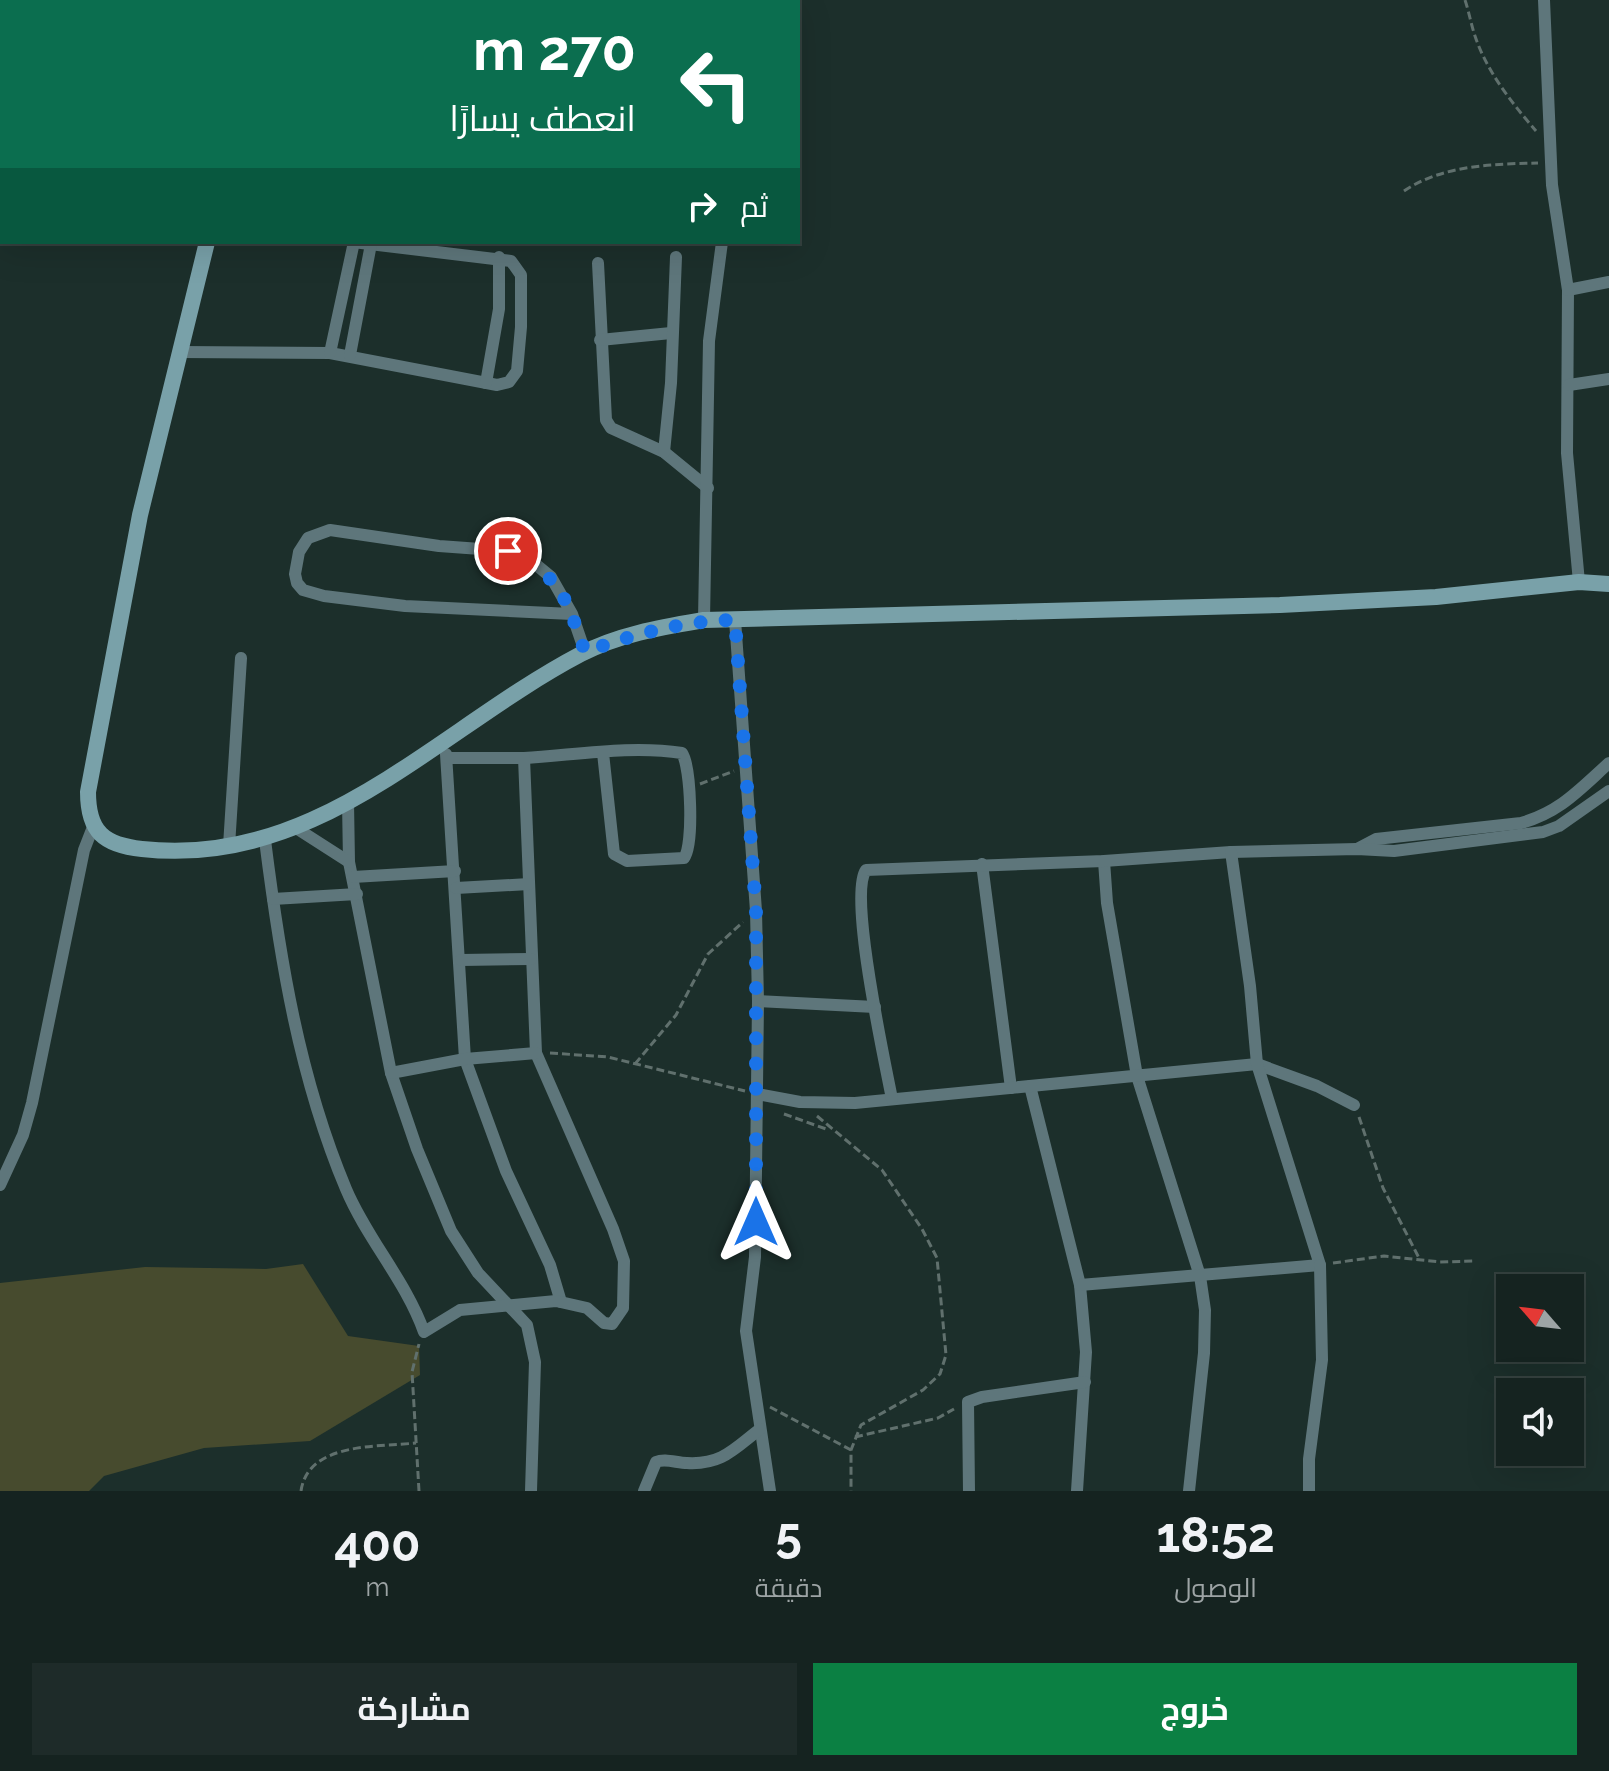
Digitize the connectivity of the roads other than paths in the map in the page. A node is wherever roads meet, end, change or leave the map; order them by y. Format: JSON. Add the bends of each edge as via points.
{"nodes":[{"id":1,"x":1544,"y":0,"type":"edge"},
{"id":2,"x":206,"y":244,"type":"edge"},
{"id":3,"x":353,"y":244,"type":"edge"},
{"id":4,"x":371,"y":244,"type":"joint"},
{"id":5,"x":722,"y":244,"type":"edge"},
{"id":6,"x":499,"y":257,"type":"junction"},
{"id":7,"x":676,"y":257,"type":"dead end"},
{"id":8,"x":598,"y":263,"type":"dead end"},
{"id":9,"x":1609,"y":282,"type":"edge"},
{"id":10,"x":1568,"y":290,"type":"junction"},
{"id":11,"x":671,"y":333,"type":"junction"},
{"id":12,"x":600,"y":340,"type":"junction"},
{"id":13,"x":179,"y":352,"type":"junction"},
{"id":14,"x":330,"y":353,"type":"junction"},
{"id":15,"x":350,"y":355,"type":"junction"},
{"id":16,"x":1609,"y":379,"type":"edge"},
{"id":17,"x":486,"y":383,"type":"junction"},
{"id":18,"x":1569,"y":385,"type":"junction"},
{"id":19,"x":664,"y":452,"type":"junction"},
{"id":20,"x":708,"y":488,"type":"junction"},
{"id":21,"x":1579,"y":582,"type":"junction"},
{"id":22,"x":1609,"y":584,"type":"edge"},
{"id":23,"x":572,"y":614,"type":"junction"},
{"id":24,"x":704,"y":620,"type":"junction"},
{"id":25,"x":735,"y":620,"type":"junction"},
{"id":26,"x":585,"y":652,"type":"junction"},
{"id":27,"x":241,"y":658,"type":"dead end"},
{"id":28,"x":445,"y":751,"type":"junction"},
{"id":29,"x":603,"y":753,"type":"junction"},
{"id":30,"x":524,"y":758,"type":"junction"},
{"id":31,"x":1609,"y":763,"type":"edge"},
{"id":32,"x":1609,"y":791,"type":"edge"},
{"id":33,"x":348,"y":802,"type":"junction"},
{"id":34,"x":93,"y":827,"type":"junction"},
{"id":35,"x":296,"y":828,"type":"junction"},
{"id":36,"x":1522,"y":829,"type":"junction"},
{"id":37,"x":265,"y":840,"type":"junction"},
{"id":38,"x":229,"y":846,"type":"junction"},
{"id":39,"x":1231,"y":852,"type":"junction"},
{"id":40,"x":1104,"y":861,"type":"junction"},
{"id":41,"x":349,"y":862,"type":"junction"},
{"id":42,"x":982,"y":864,"type":"junction"},
{"id":43,"x":455,"y":871,"type":"junction"},
{"id":44,"x":353,"y":877,"type":"junction"},
{"id":45,"x":529,"y":884,"type":"junction"},
{"id":46,"x":456,"y":888,"type":"junction"},
{"id":47,"x":357,"y":894,"type":"junction"},
{"id":48,"x":273,"y":899,"type":"junction"},
{"id":49,"x":531,"y":959,"type":"junction"},
{"id":50,"x":461,"y":960,"type":"junction"},
{"id":51,"x":758,"y":1001,"type":"junction"},
{"id":52,"x":875,"y":1007,"type":"junction"},
{"id":53,"x":536,"y":1053,"type":"junction"},
{"id":54,"x":465,"y":1059,"type":"junction"},
{"id":55,"x":1257,"y":1064,"type":"junction"},
{"id":56,"x":391,"y":1073,"type":"junction"},
{"id":57,"x":1137,"y":1076,"type":"junction"},
{"id":58,"x":1030,"y":1086,"type":"junction"},
{"id":59,"x":1011,"y":1088,"type":"junction"},
{"id":60,"x":762,"y":1095,"type":"junction"},
{"id":61,"x":892,"y":1099,"type":"junction"},
{"id":62,"x":1354,"y":1105,"type":"road end"},
{"id":63,"x":0,"y":1185,"type":"edge"},
{"id":64,"x":1320,"y":1265,"type":"junction"},
{"id":65,"x":1200,"y":1276,"type":"junction"},
{"id":66,"x":1080,"y":1285,"type":"junction"},
{"id":67,"x":561,"y":1302,"type":"junction"},
{"id":68,"x":511,"y":1306,"type":"junction"},
{"id":69,"x":1085,"y":1382,"type":"junction"},
{"id":70,"x":760,"y":1429,"type":"junction"},
{"id":71,"x":531,"y":1491,"type":"edge"},
{"id":72,"x":644,"y":1491,"type":"edge"},
{"id":73,"x":770,"y":1491,"type":"edge"},
{"id":74,"x":969,"y":1491,"type":"edge"},
{"id":75,"x":1077,"y":1491,"type":"edge"},
{"id":76,"x":1189,"y":1491,"type":"edge"},
{"id":77,"x":1309,"y":1491,"type":"edge"}],
"edges":[{"from":1,"to":10,"type":"street","via":[[1550,163]]},
{"from":2,"to":13,"type":"street"},
{"from":3,"to":14,"type":"street"},
{"from":4,"to":6,"type":"street"},
{"from":4,"to":15,"type":"street"},
{"from":5,"to":20,"type":"street","via":[[709,341]]},
{"from":6,"to":17,"type":"street","via":[[499,309]]},
{"from":6,"to":17,"type":"street","via":[[511,261],[521,275],[517,371],[509,382]]},
{"from":7,"to":11,"type":"street"},
{"from":8,"to":12,"type":"street"},
{"from":9,"to":10,"type":"street"},
{"from":10,"to":18,"type":"street"},
{"from":11,"to":12,"type":"street"},
{"from":11,"to":19,"type":"street"},
{"from":12,"to":19,"type":"street","via":[[606,420],[611,428]]},
{"from":13,"to":14,"type":"street"},
{"from":13,"to":34,"type":"street","via":[[140,515],[88,792]]},
{"from":14,"to":15,"type":"street"},
{"from":15,"to":17,"type":"street"},
{"from":16,"to":18,"type":"street"},
{"from":18,"to":21,"type":"street","via":[[1567,453]]},
{"from":19,"to":20,"type":"street"},
{"from":20,"to":24,"type":"street"},
{"from":21,"to":22,"type":"street"},
{"from":21,"to":25,"type":"street","via":[[1280,605]]},
{"from":23,"to":23,"type":"street","via":[[551,577],[508,551],[330,530],[308,538],[299,552],[295,574],[303,590],[324,596],[405,606]]},
{"from":23,"to":26,"type":"street"},
{"from":24,"to":25,"type":"street"},
{"from":24,"to":26,"type":"street","via":[[649,630]]},
{"from":25,"to":51,"type":"street"},
{"from":26,"to":28,"type":"street","via":[[505,700]]},
{"from":27,"to":38,"type":"street"},
{"from":28,"to":30,"type":"street"},
{"from":28,"to":33,"type":"street"},
{"from":28,"to":43,"type":"street"},
{"from":29,"to":29,"type":"street","via":[[611,846],[619,859],[684,858],[690,846],[682,753]]},
{"from":29,"to":30,"type":"street"},
{"from":30,"to":45,"type":"street"},
{"from":31,"to":36,"type":"street","via":[[1558,808]]},
{"from":32,"to":36,"type":"street","via":[[1559,826]]},
{"from":33,"to":35,"type":"street"},
{"from":33,"to":41,"type":"street"},
{"from":34,"to":38,"type":"street","via":[[113,842],[136,848],[166,852]]},
{"from":34,"to":63,"type":"street","via":[[32,1103]]},
{"from":35,"to":37,"type":"street"},
{"from":35,"to":41,"type":"street"},
{"from":36,"to":39,"type":"street","via":[[1376,839],[1357,849]]},
{"from":37,"to":38,"type":"street"},
{"from":37,"to":48,"type":"street"},
{"from":39,"to":40,"type":"street"},
{"from":39,"to":55,"type":"street"},
{"from":40,"to":42,"type":"street"},
{"from":40,"to":57,"type":"street"},
{"from":41,"to":44,"type":"street"},
{"from":42,"to":52,"type":"street","via":[[873,868],[862,876],[863,930]]},
{"from":42,"to":59,"type":"street"},
{"from":43,"to":44,"type":"street"},
{"from":43,"to":46,"type":"street"},
{"from":44,"to":47,"type":"street"},
{"from":45,"to":46,"type":"street"},
{"from":45,"to":49,"type":"street"},
{"from":46,"to":50,"type":"street"},
{"from":47,"to":48,"type":"street"},
{"from":47,"to":56,"type":"street"},
{"from":48,"to":68,"type":"street","via":[[278,946],[315,1105],[346,1189],[424,1332],[460,1310]]},
{"from":49,"to":50,"type":"street"},
{"from":49,"to":53,"type":"street"},
{"from":50,"to":54,"type":"street"},
{"from":51,"to":52,"type":"street"},
{"from":51,"to":60,"type":"street"},
{"from":52,"to":61,"type":"street"},
{"from":53,"to":54,"type":"street"},
{"from":53,"to":67,"type":"street","via":[[613,1229],[626,1277],[623,1308],[612,1324],[587,1308]]},
{"from":54,"to":56,"type":"street"},
{"from":54,"to":67,"type":"street"},
{"from":55,"to":57,"type":"street"},
{"from":55,"to":62,"type":"street"},
{"from":55,"to":64,"type":"street"},
{"from":56,"to":68,"type":"street","via":[[451,1231],[478,1273]]},
{"from":57,"to":58,"type":"street"},
{"from":57,"to":65,"type":"street"},
{"from":58,"to":59,"type":"street"},
{"from":58,"to":66,"type":"street"},
{"from":59,"to":61,"type":"street"},
{"from":60,"to":61,"type":"street","via":[[800,1102]]},
{"from":60,"to":70,"type":"street","via":[[746,1331]]},
{"from":64,"to":65,"type":"street"},
{"from":64,"to":77,"type":"street","via":[[1322,1360]]},
{"from":65,"to":66,"type":"street"},
{"from":65,"to":76,"type":"street","via":[[1204,1353]]},
{"from":66,"to":69,"type":"street"},
{"from":67,"to":68,"type":"street"},
{"from":68,"to":71,"type":"street","via":[[527,1325],[535,1362]]},
{"from":69,"to":74,"type":"street","via":[[968,1402]]},
{"from":69,"to":75,"type":"street"},
{"from":70,"to":72,"type":"street","via":[[715,1462],[656,1462]]},
{"from":70,"to":73,"type":"street"}]}
